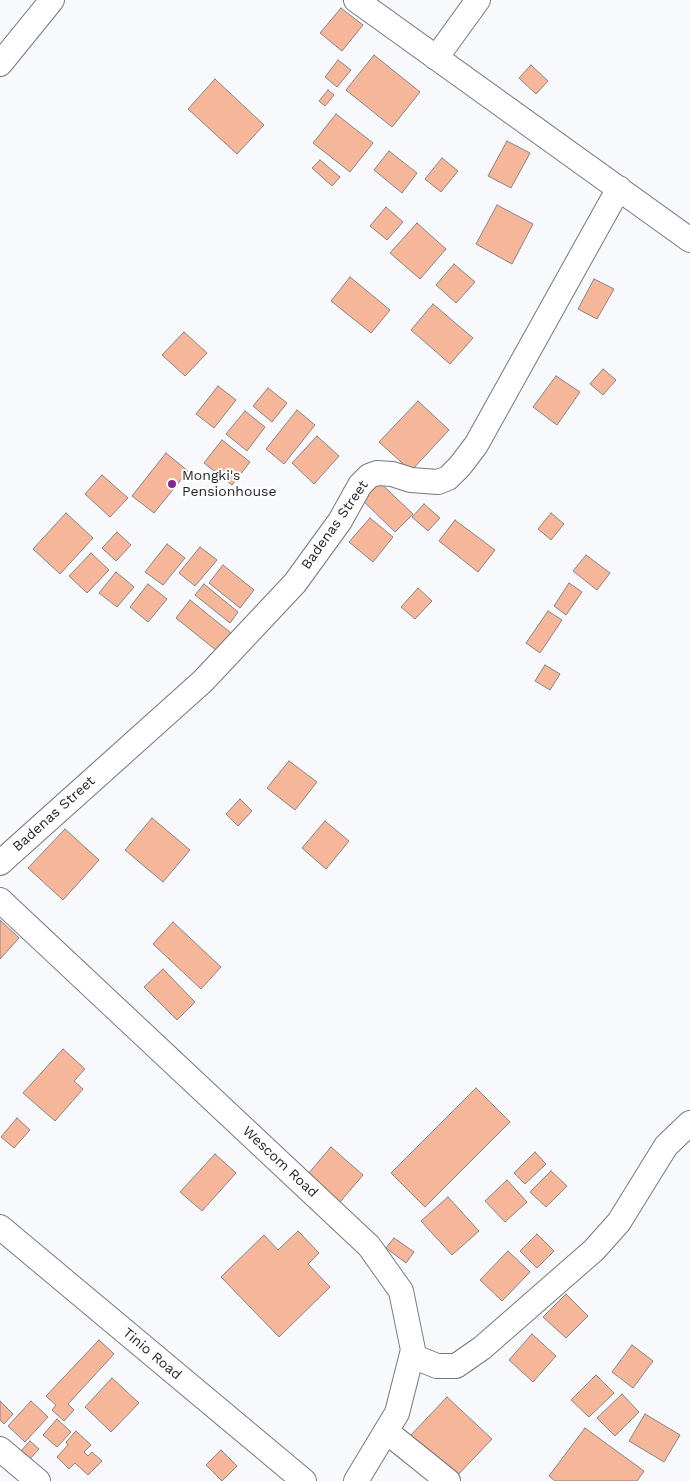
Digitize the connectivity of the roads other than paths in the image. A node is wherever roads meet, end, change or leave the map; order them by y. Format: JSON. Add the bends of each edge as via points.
{"nodes":[{"id":1,"x":52,"y":0,"type":"edge"},
{"id":2,"x":356,"y":0,"type":"edge"},
{"id":3,"x":478,"y":0,"type":"edge"},
{"id":4,"x":436,"y":58,"type":"junction"},
{"id":5,"x":0,"y":64,"type":"edge"},
{"id":6,"x":620,"y":188,"type":"junction"},
{"id":7,"x":690,"y":240,"type":"edge"},
{"id":8,"x":0,"y":863,"type":"edge"},
{"id":9,"x":0,"y":900,"type":"edge"},
{"id":10,"x":690,"y":1123,"type":"edge"},
{"id":11,"x":0,"y":1227,"type":"edge"},
{"id":12,"x":412,"y":1356,"type":"junction"},
{"id":13,"x":387,"y":1432,"type":"junction"},
{"id":14,"x":0,"y":1449,"type":"edge"},
{"id":15,"x":38,"y":1481,"type":"edge"},
{"id":16,"x":304,"y":1481,"type":"edge"},
{"id":17,"x":356,"y":1481,"type":"edge"},
{"id":18,"x":448,"y":1481,"type":"edge"}],
"edges":[{"from":1,"to":5,"type":"street"},
{"from":2,"to":4,"type":"street"},
{"from":3,"to":4,"type":"street"},
{"from":4,"to":6,"type":"street"},
{"from":6,"to":7,"type":"street"},
{"from":6,"to":8,"type":"street","name":"Badenas Street","via":[[481,437],[460,466],[448,478],[438,482],[411,480],[392,474],[369,476],[295,583],[203,681]]},
{"from":9,"to":12,"type":"street","name":"Wescom Road","via":[[369,1246],[402,1291]]},
{"from":10,"to":12,"type":"street","via":[[666,1146],[619,1222],[594,1250],[482,1348],[456,1366],[437,1366]]},
{"from":11,"to":16,"type":"street","name":"Tinio Road"},
{"from":12,"to":13,"type":"street","name":"Wescom Road","via":[[397,1413]]},
{"from":13,"to":17,"type":"street","name":"Wescom Road"},
{"from":13,"to":18,"type":"street"},
{"from":14,"to":15,"type":"street"}]}
